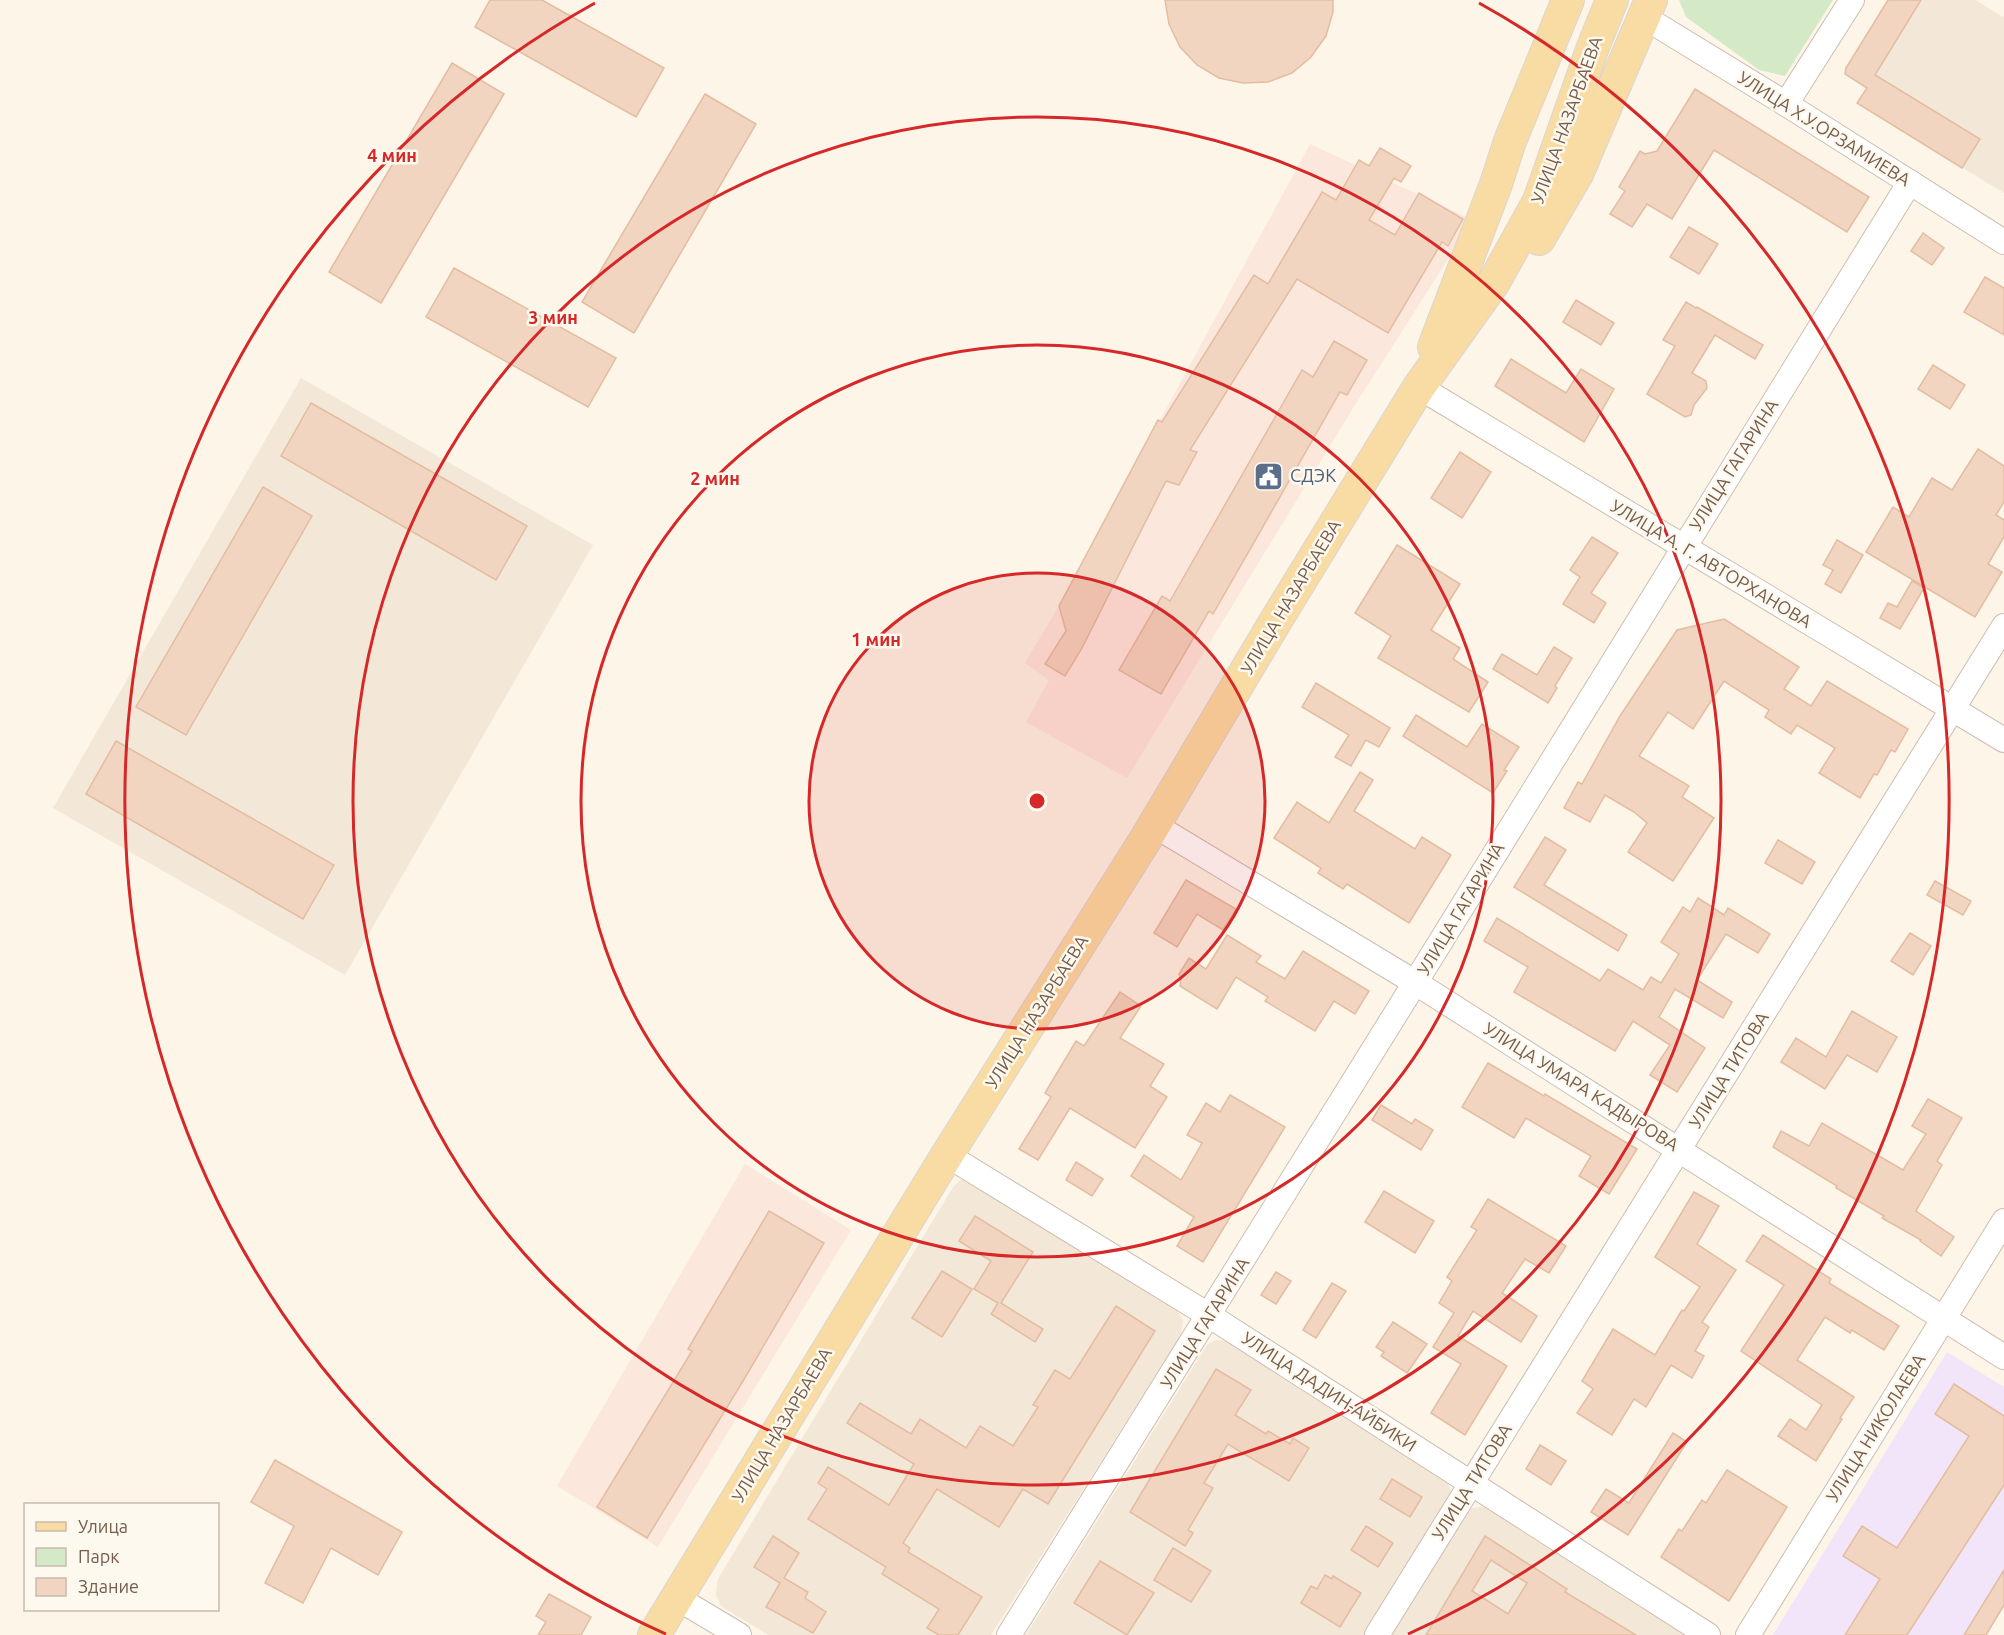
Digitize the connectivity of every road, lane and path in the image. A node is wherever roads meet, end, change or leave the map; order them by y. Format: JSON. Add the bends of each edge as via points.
{"nodes":[{"id":1,"x":1548,"y":0,"type":"edge"},
{"id":2,"x":1568,"y":0,"type":"edge"},
{"id":3,"x":1612,"y":0,"type":"edge"},
{"id":4,"x":1851,"y":0,"type":"edge"},
{"id":5,"x":1647,"y":9,"type":"edge"},
{"id":6,"x":1786,"y":104,"type":"junction"},
{"id":7,"x":1510,"y":141,"type":"junction"},
{"id":8,"x":1910,"y":182,"type":"junction"},
{"id":9,"x":2004,"y":242,"type":"edge"},
{"id":10,"x":1469,"y":318,"type":"junction"},
{"id":11,"x":1419,"y":387,"type":"junction"},
{"id":12,"x":1683,"y":547,"type":"junction"},
{"id":13,"x":2004,"y":626,"type":"edge"},
{"id":14,"x":1953,"y":708,"type":"junction"},
{"id":15,"x":2004,"y":740,"type":"edge"},
{"id":16,"x":1154,"y":825,"type":"junction"},
{"id":17,"x":1416,"y":983,"type":"junction"},
{"id":18,"x":1680,"y":1150,"type":"junction"},
{"id":19,"x":947,"y":1155,"type":"junction"},
{"id":20,"x":2004,"y":1221,"type":"edge"},
{"id":21,"x":1210,"y":1316,"type":"junction"},
{"id":22,"x":1944,"y":1318,"type":"junction"},
{"id":23,"x":2004,"y":1357,"type":"edge"},
{"id":24,"x":1471,"y":1483,"type":"junction"},
{"id":25,"x":677,"y":1598,"type":"junction"},
{"id":26,"x":654,"y":1635,"type":"edge"},
{"id":27,"x":739,"y":1635,"type":"edge"},
{"id":28,"x":1010,"y":1635,"type":"edge"},
{"id":29,"x":1377,"y":1635,"type":"edge"},
{"id":30,"x":1708,"y":1635,"type":"edge"},
{"id":31,"x":1748,"y":1635,"type":"edge"}],
"edges":[{"from":1,"to":7,"type":"main road"},
{"from":2,"to":7,"type":"main road","name":"УЛИЦА НАЗАРБАЕВА"},
{"from":3,"to":10,"type":"main road","name":"УЛИЦА НАЗАРБАЕВА","via":[[1539,201]]},
{"from":4,"to":6,"type":"street"},
{"from":5,"to":6,"type":"street","name":"УЛИЦА Х.У.ОРЗАМИЕВА"},
{"from":5,"to":10,"type":"main road","via":[[1592,144],[1555,213],[1536,244]]},
{"from":6,"to":8,"type":"street","name":"УЛИЦА Х.У.ОРЗАМИЕВА"},
{"from":7,"to":11,"type":"main road","name":"УЛИЦА НАЗАРБАЕВА"},
{"from":8,"to":9,"type":"street","name":"УЛИЦА Х.У.ОРЗАМИЕВА"},
{"from":8,"to":12,"type":"street","name":"УЛИЦА ГАГАРИНА"},
{"from":10,"to":11,"type":"main road","name":"УЛИЦА НАЗАРБАЕВА"},
{"from":11,"to":12,"type":"street","name":"УЛИЦА А. Г. АВТОРХАНОВА"},
{"from":11,"to":16,"type":"main road","name":"УЛИЦА НАЗАРБАЕВА"},
{"from":12,"to":14,"type":"street","name":"УЛИЦА А. Г. АВТОРХАНОВА"},
{"from":12,"to":17,"type":"street","name":"УЛИЦА ГАГАРИНА"},
{"from":13,"to":14,"type":"street","name":"УЛИЦА ТИТОВА"},
{"from":14,"to":15,"type":"street","name":"УЛИЦА А. Г. АВТОРХАНОВА"},
{"from":14,"to":18,"type":"street","name":"УЛИЦА ТИТОВА"},
{"from":16,"to":17,"type":"street","name":"УЛИЦА УМАРА КАДЫРОВА"},
{"from":16,"to":19,"type":"main road","name":"УЛИЦА НАЗАРБАЕВА"},
{"from":17,"to":18,"type":"street","name":"УЛИЦА УМАРА КАДЫРОВА"},
{"from":17,"to":21,"type":"street","name":"УЛИЦА ГАГАРИНА"},
{"from":18,"to":22,"type":"street","name":"УЛИЦА УМАРА КАДЫРОВА"},
{"from":18,"to":24,"type":"street","name":"УЛИЦА ТИТОВА"},
{"from":19,"to":21,"type":"street","name":"УЛИЦА ДАДИН-АЙБИКИ"},
{"from":19,"to":25,"type":"main road","name":"УЛИЦА НАЗАРБАЕВА"},
{"from":20,"to":22,"type":"street","name":"УЛИЦА НИКОЛАЕВА"},
{"from":21,"to":24,"type":"street","name":"УЛИЦА ДАДИН-АЙБИКИ"},
{"from":21,"to":28,"type":"street","name":"УЛИЦА ГАГАРИНА"},
{"from":22,"to":23,"type":"street","name":"УЛИЦА УМАРА КАДЫРОВА"},
{"from":22,"to":31,"type":"street","name":"УЛИЦА НИКОЛАЕВА"},
{"from":24,"to":29,"type":"street","name":"УЛИЦА ТИТОВА"},
{"from":24,"to":30,"type":"street","name":"УЛИЦА ДАДИН-АЙБИКИ"},
{"from":25,"to":26,"type":"main road","name":"УЛИЦА НАЗАРБАЕВА"},
{"from":25,"to":27,"type":"street"}]}
